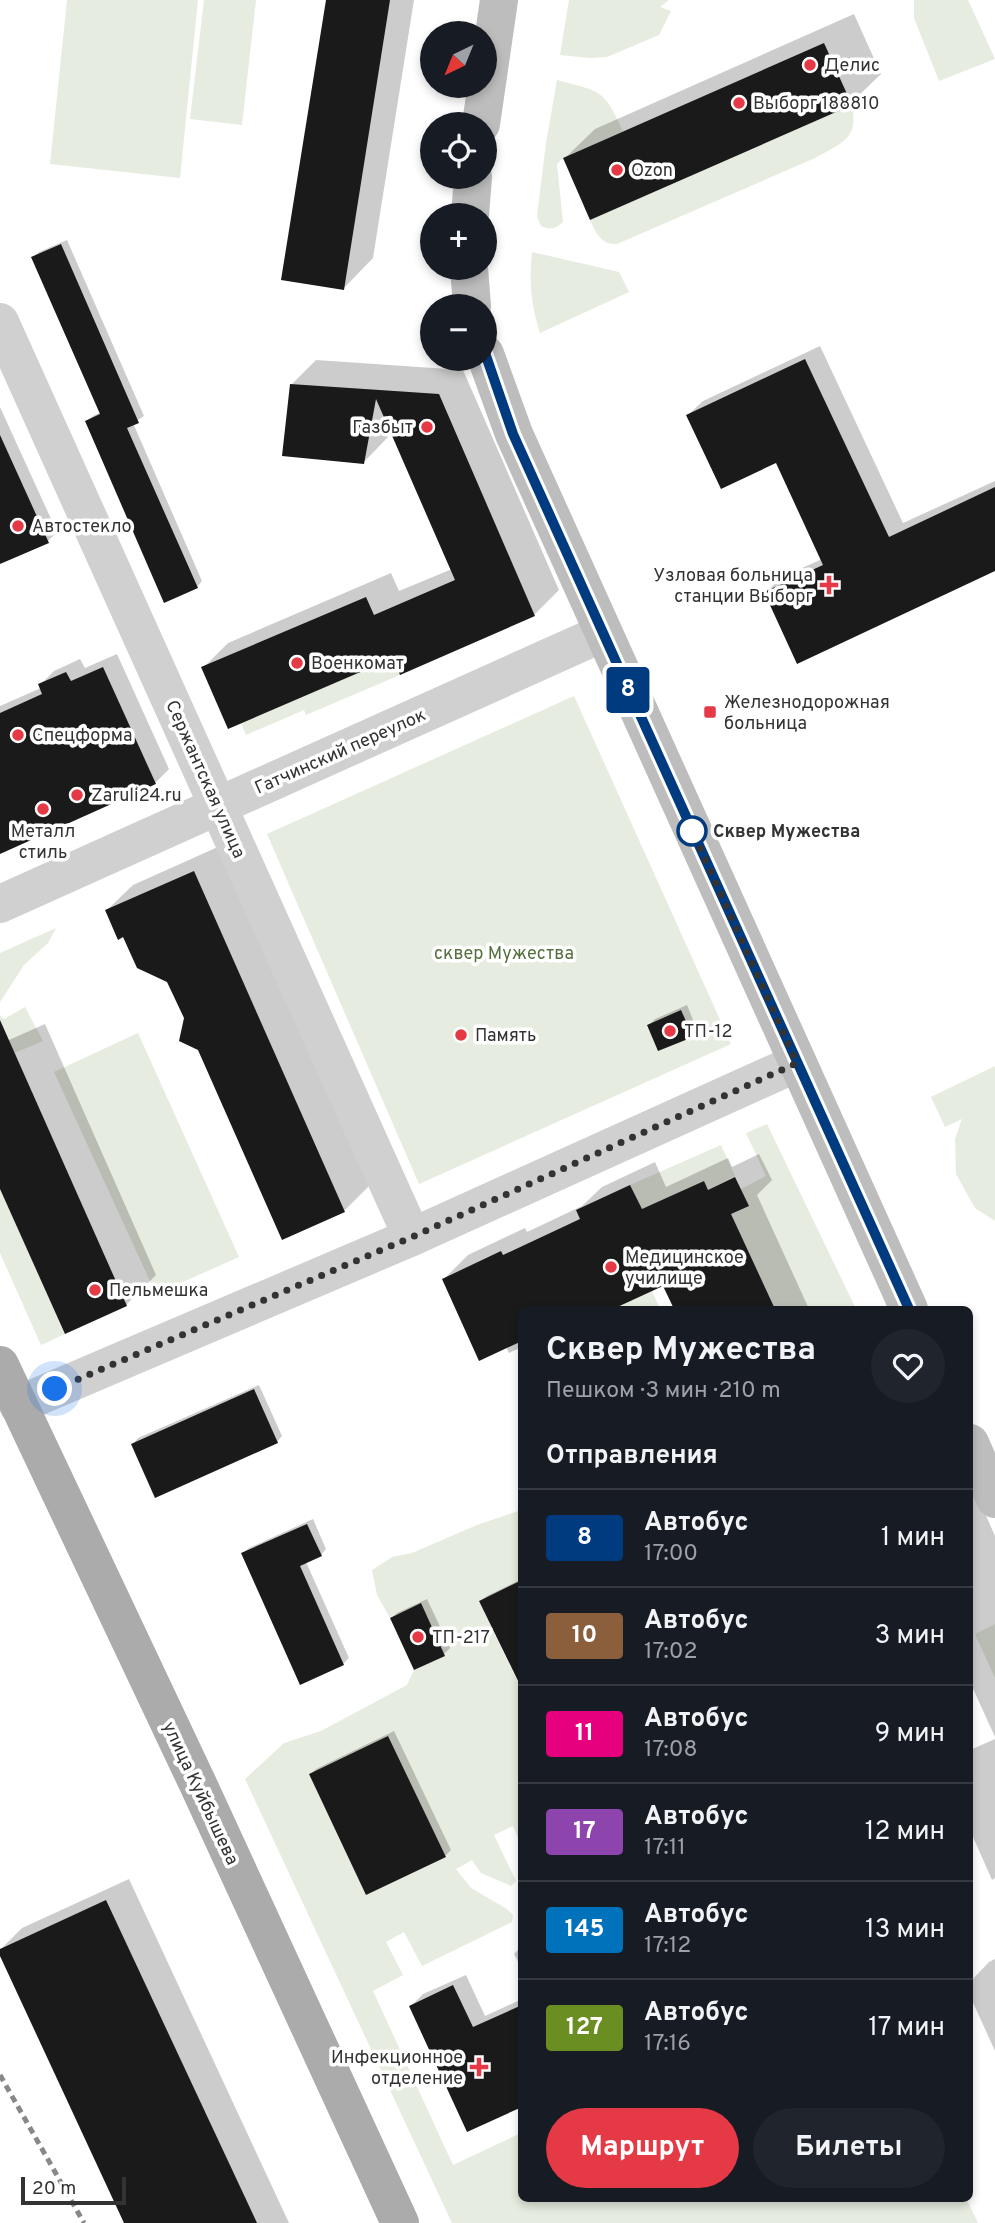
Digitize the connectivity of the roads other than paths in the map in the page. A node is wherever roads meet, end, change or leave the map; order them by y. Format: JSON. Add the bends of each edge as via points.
{"nodes":[{"id":1,"x":499,"y":0,"type":"edge"},
{"id":2,"x":483,"y":112,"type":"edge"},
{"id":3,"x":0,"y":322,"type":"edge"},
{"id":4,"x":491,"y":371,"type":"edge"},
{"id":5,"x":603,"y":633,"type":"junction"},
{"id":6,"x":218,"y":806,"type":"junction"},
{"id":7,"x":0,"y":904,"type":"edge"},
{"id":8,"x":797,"y":1063,"type":"junction"},
{"id":9,"x":412,"y":1237,"type":"junction"},
{"id":10,"x":908,"y":1306,"type":"edge"},
{"id":11,"x":0,"y":1365,"type":"edge"},
{"id":12,"x":18,"y":1405,"type":"junction"},
{"id":13,"x":979,"y":1445,"type":"edge"},
{"id":14,"x":995,"y":1499,"type":"edge"},
{"id":15,"x":400,"y":2223,"type":"edge"}],
"edges":[{"from":1,"to":2,"type":"main road"},
{"from":3,"to":6,"type":"street","name":"Сержантская улица"},
{"from":4,"to":5,"type":"main road","via":[[513,434]]},
{"from":5,"to":6,"type":"street","name":"Гатчинский переулок"},
{"from":5,"to":8,"type":"main road"},
{"from":6,"to":7,"type":"street","name":"Гатчинский переулок"},
{"from":6,"to":9,"type":"street","name":"Сержантская улица"},
{"from":8,"to":9,"type":"street"},
{"from":8,"to":10,"type":"main road"},
{"from":9,"to":12,"type":"street"},
{"from":11,"to":12,"type":"main road","name":"улица Куйбышева"},
{"from":12,"to":15,"type":"main road","name":"улица Куйбышева"},
{"from":13,"to":14,"type":"main road"}]}
